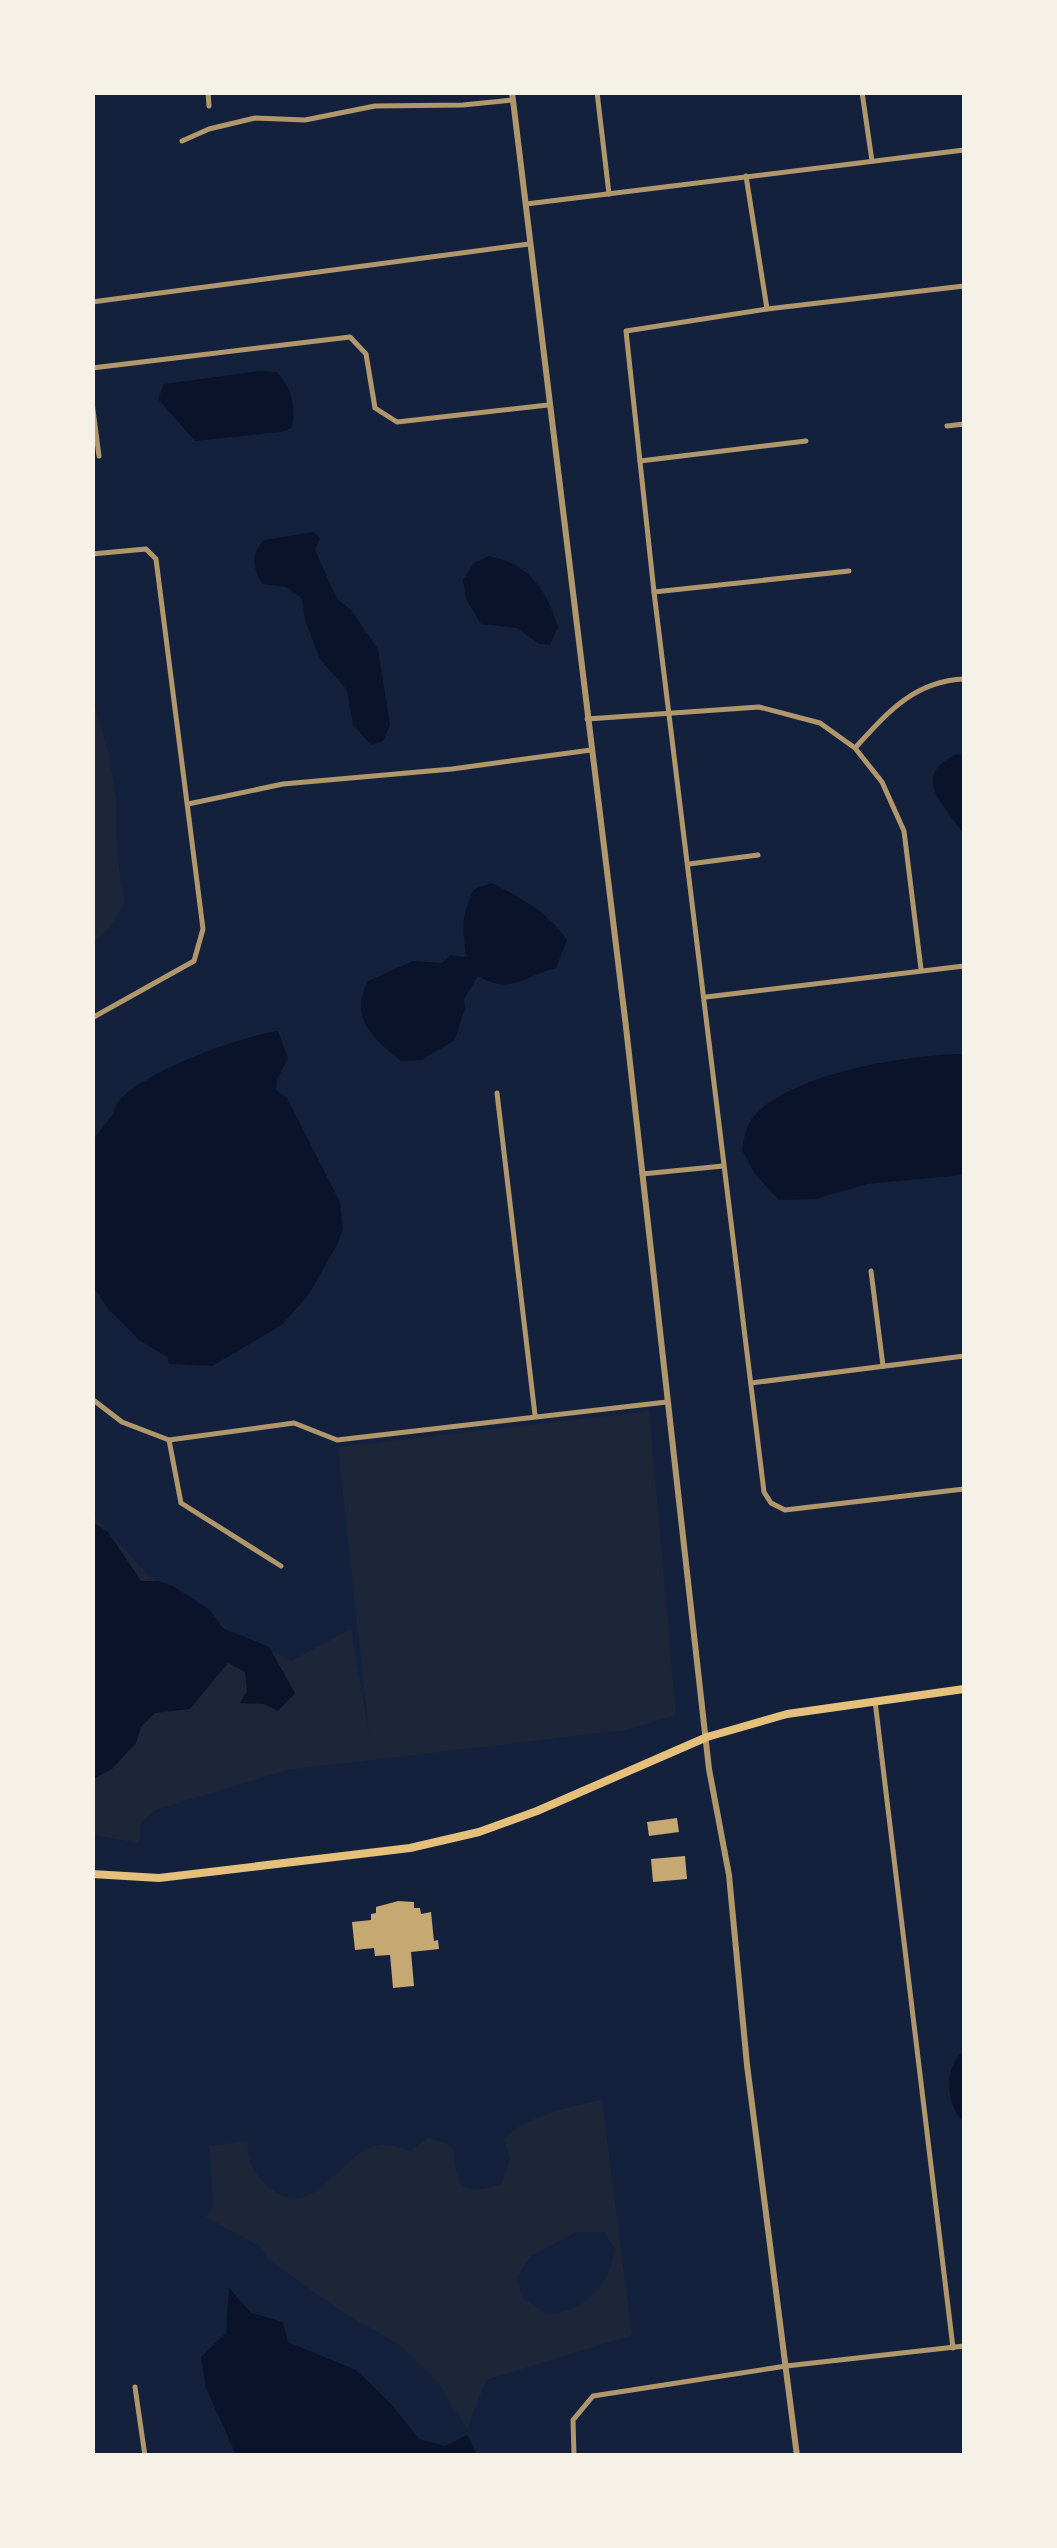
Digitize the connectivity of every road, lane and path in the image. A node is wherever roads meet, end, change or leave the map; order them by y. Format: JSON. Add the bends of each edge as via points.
{"nodes":[{"id":1,"x":208,"y":92,"type":"edge"},
{"id":2,"x":597,"y":92,"type":"edge"},
{"id":3,"x":862,"y":92,"type":"edge"},
{"id":4,"x":512,"y":96,"type":"edge"},
{"id":5,"x":209,"y":106,"type":"dead end"},
{"id":6,"x":182,"y":141,"type":"dead end"},
{"id":7,"x":964,"y":150,"type":"edge"},
{"id":8,"x":872,"y":161,"type":"junction"},
{"id":9,"x":746,"y":176,"type":"junction"},
{"id":10,"x":609,"y":194,"type":"junction"},
{"id":11,"x":526,"y":204,"type":"junction"},
{"id":12,"x":529,"y":244,"type":"junction"},
{"id":13,"x":964,"y":286,"type":"edge"},
{"id":14,"x":92,"y":302,"type":"edge"},
{"id":15,"x":766,"y":310,"type":"junction"},
{"id":16,"x":92,"y":368,"type":"edge"},
{"id":17,"x":92,"y":402,"type":"edge"},
{"id":18,"x":548,"y":405,"type":"junction"},
{"id":19,"x":964,"y":424,"type":"edge"},
{"id":20,"x":947,"y":426,"type":"dead end"},
{"id":21,"x":806,"y":441,"type":"dead end"},
{"id":22,"x":98,"y":456,"type":"dead end"},
{"id":23,"x":640,"y":461,"type":"junction"},
{"id":24,"x":92,"y":554,"type":"edge"},
{"id":25,"x":849,"y":571,"type":"dead end"},
{"id":26,"x":654,"y":592,"type":"junction"},
{"id":27,"x":964,"y":679,"type":"edge"},
{"id":28,"x":671,"y":711,"type":"junction"},
{"id":29,"x":587,"y":720,"type":"junction"},
{"id":30,"x":856,"y":748,"type":"junction"},
{"id":31,"x":591,"y":750,"type":"junction"},
{"id":32,"x":187,"y":804,"type":"junction"},
{"id":33,"x":758,"y":855,"type":"dead end"},
{"id":34,"x":689,"y":864,"type":"junction"},
{"id":35,"x":964,"y":966,"type":"edge"},
{"id":36,"x":921,"y":969,"type":"junction"},
{"id":37,"x":706,"y":997,"type":"junction"},
{"id":38,"x":92,"y":1018,"type":"edge"},
{"id":39,"x":497,"y":1093,"type":"dead end"},
{"id":40,"x":725,"y":1166,"type":"junction"},
{"id":41,"x":642,"y":1174,"type":"junction"},
{"id":42,"x":871,"y":1270,"type":"dead end"},
{"id":43,"x":964,"y":1356,"type":"edge"},
{"id":44,"x":883,"y":1366,"type":"junction"},
{"id":45,"x":751,"y":1383,"type":"junction"},
{"id":46,"x":92,"y":1399,"type":"edge"},
{"id":47,"x":670,"y":1402,"type":"junction"},
{"id":48,"x":535,"y":1415,"type":"junction"},
{"id":49,"x":169,"y":1440,"type":"junction"},
{"id":50,"x":964,"y":1489,"type":"edge"},
{"id":51,"x":281,"y":1566,"type":"dead end"},
{"id":52,"x":964,"y":1690,"type":"edge"},
{"id":53,"x":874,"y":1700,"type":"junction"},
{"id":54,"x":707,"y":1737,"type":"junction"},
{"id":55,"x":92,"y":1874,"type":"edge"},
{"id":56,"x":964,"y":2346,"type":"edge"},
{"id":57,"x":953,"y":2348,"type":"junction"},
{"id":58,"x":786,"y":2366,"type":"junction"},
{"id":59,"x":135,"y":2387,"type":"dead end"},
{"id":60,"x":145,"y":2456,"type":"edge"},
{"id":61,"x":574,"y":2456,"type":"edge"},
{"id":62,"x":797,"y":2456,"type":"edge"}],
"edges":[{"from":1,"to":5,"type":"street"},
{"from":2,"to":10,"type":"street"},
{"from":3,"to":8,"type":"street"},
{"from":4,"to":6,"type":"street","via":[[462,105],[375,106],[305,120],[255,118]]},
{"from":4,"to":11,"type":"street"},
{"from":7,"to":8,"type":"street"},
{"from":8,"to":9,"type":"street"},
{"from":9,"to":10,"type":"street"},
{"from":9,"to":15,"type":"street"},
{"from":10,"to":11,"type":"street"},
{"from":11,"to":12,"type":"street"},
{"from":12,"to":14,"type":"street"},
{"from":12,"to":18,"type":"street"},
{"from":13,"to":15,"type":"street"},
{"from":15,"to":23,"type":"street","via":[[626,330]]},
{"from":16,"to":18,"type":"street","via":[[350,337],[366,354],[375,408],[397,422]]},
{"from":17,"to":22,"type":"street"},
{"from":18,"to":29,"type":"street"},
{"from":19,"to":20,"type":"street"},
{"from":21,"to":23,"type":"street"},
{"from":23,"to":26,"type":"street"},
{"from":24,"to":32,"type":"street","via":[[146,549],[156,559]]},
{"from":25,"to":26,"type":"street"},
{"from":26,"to":28,"type":"street"},
{"from":27,"to":30,"type":"street","via":[[910,694]]},
{"from":28,"to":29,"type":"street"},
{"from":28,"to":30,"type":"street","via":[[759,706],[820,723]]},
{"from":28,"to":34,"type":"street"},
{"from":29,"to":31,"type":"street"},
{"from":30,"to":36,"type":"street","via":[[882,782],[904,830]]},
{"from":31,"to":32,"type":"street","via":[[284,784]]},
{"from":31,"to":41,"type":"street"},
{"from":32,"to":38,"type":"street","via":[[203,929],[194,962]]},
{"from":33,"to":34,"type":"street"},
{"from":34,"to":37,"type":"street"},
{"from":35,"to":36,"type":"street"},
{"from":36,"to":37,"type":"street"},
{"from":37,"to":40,"type":"street"},
{"from":39,"to":48,"type":"street"},
{"from":40,"to":41,"type":"street"},
{"from":40,"to":45,"type":"street"},
{"from":41,"to":47,"type":"street"},
{"from":42,"to":44,"type":"street"},
{"from":43,"to":44,"type":"street"},
{"from":44,"to":45,"type":"street"},
{"from":45,"to":50,"type":"street","via":[[764,1492],[785,1510]]},
{"from":46,"to":49,"type":"street","via":[[122,1422]]},
{"from":47,"to":48,"type":"street"},
{"from":47,"to":54,"type":"street"},
{"from":48,"to":49,"type":"street","via":[[337,1440],[294,1423]]},
{"from":49,"to":51,"type":"street","via":[[181,1502]]},
{"from":52,"to":53,"type":"main road"},
{"from":53,"to":54,"type":"main road","via":[[787,1714]]},
{"from":53,"to":57,"type":"street"},
{"from":54,"to":55,"type":"main road","via":[[537,1811],[410,1848],[159,1878]]},
{"from":54,"to":58,"type":"street"},
{"from":56,"to":57,"type":"street"},
{"from":57,"to":58,"type":"street"},
{"from":58,"to":61,"type":"street","via":[[593,2396],[573,2420]]},
{"from":58,"to":62,"type":"street"},
{"from":59,"to":60,"type":"street"}]}
